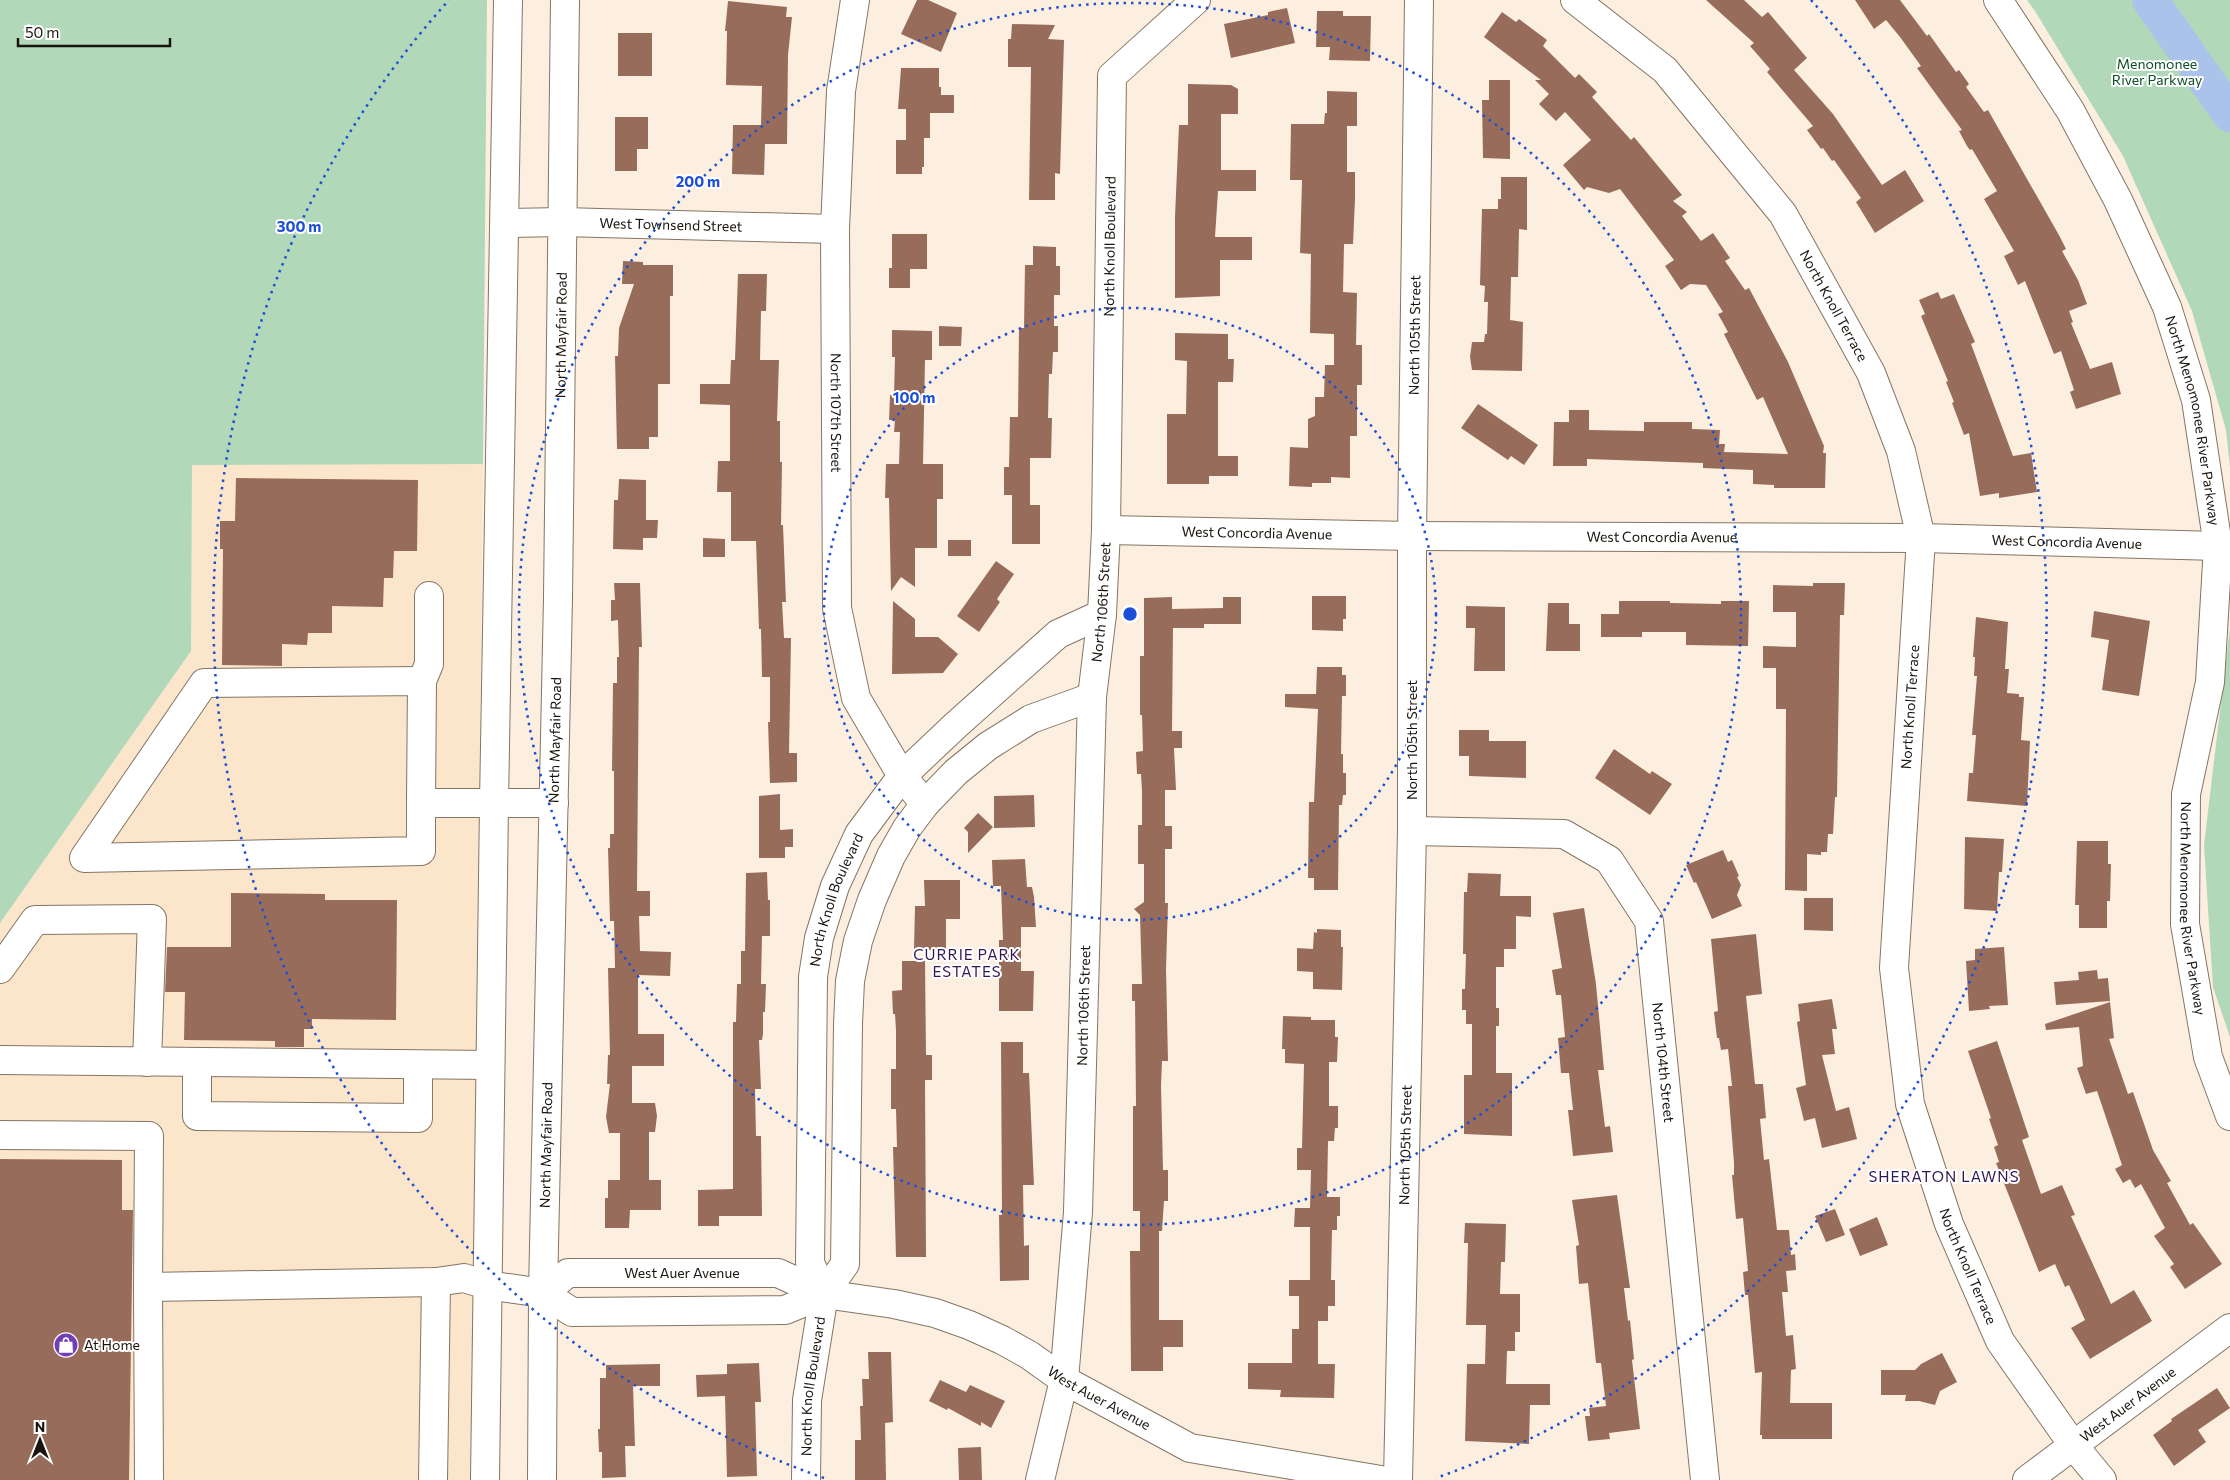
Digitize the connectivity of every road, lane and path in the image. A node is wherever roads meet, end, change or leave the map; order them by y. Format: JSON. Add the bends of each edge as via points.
{"nodes":[{"id":1,"x":508,"y":0,"type":"edge"},
{"id":2,"x":565,"y":0,"type":"edge"},
{"id":3,"x":855,"y":0,"type":"edge"},
{"id":4,"x":1196,"y":0,"type":"edge"},
{"id":5,"x":1419,"y":0,"type":"edge"},
{"id":6,"x":1575,"y":0,"type":"edge"},
{"id":7,"x":1998,"y":0,"type":"edge"},
{"id":8,"x":562,"y":222,"type":"junction"},
{"id":9,"x":506,"y":223,"type":"junction"},
{"id":10,"x":835,"y":229,"type":"junction"},
{"id":11,"x":1106,"y":530,"type":"junction"},
{"id":12,"x":1412,"y":536,"type":"junction"},
{"id":13,"x":1921,"y":538,"type":"junction"},
{"id":14,"x":2218,"y":546,"type":"junction"},
{"id":15,"x":429,"y":596,"type":"dead end"},
{"id":16,"x":1102,"y":614,"type":"junction"},
{"id":17,"x":422,"y":681,"type":"junction"},
{"id":18,"x":1092,"y":697,"type":"junction"},
{"id":19,"x":902,"y":776,"type":"junction"},
{"id":20,"x":421,"y":803,"type":"junction"},
{"id":21,"x":494,"y":803,"type":"junction"},
{"id":22,"x":554,"y":803,"type":"junction"},
{"id":23,"x":925,"y":804,"type":"junction"},
{"id":24,"x":1412,"y":831,"type":"junction"},
{"id":25,"x":0,"y":969,"type":"edge"},
{"id":26,"x":0,"y":1060,"type":"edge"},
{"id":27,"x":147,"y":1062,"type":"junction"},
{"id":28,"x":197,"y":1063,"type":"junction"},
{"id":29,"x":418,"y":1065,"type":"junction"},
{"id":30,"x":490,"y":1065,"type":"junction"},
{"id":31,"x":2230,"y":1116,"type":"edge"},
{"id":32,"x":0,"y":1135,"type":"edge"},
{"id":33,"x":436,"y":1282,"type":"junction"},
{"id":34,"x":487,"y":1285,"type":"junction"},
{"id":35,"x":148,"y":1287,"type":"junction"},
{"id":36,"x":543,"y":1293,"type":"junction"},
{"id":37,"x":824,"y":1294,"type":"junction"},
{"id":38,"x":2230,"y":1328,"type":"edge"},
{"id":39,"x":1064,"y":1380,"type":"junction"},
{"id":40,"x":2073,"y":1445,"type":"junction"},
{"id":41,"x":148,"y":1480,"type":"edge"},
{"id":42,"x":433,"y":1480,"type":"edge"},
{"id":43,"x":485,"y":1480,"type":"edge"},
{"id":44,"x":542,"y":1480,"type":"edge"},
{"id":45,"x":806,"y":1480,"type":"edge"},
{"id":46,"x":1040,"y":1480,"type":"edge"},
{"id":47,"x":1381,"y":1480,"type":"edge"},
{"id":48,"x":1398,"y":1480,"type":"edge"},
{"id":49,"x":1705,"y":1480,"type":"edge"},
{"id":50,"x":2027,"y":1480,"type":"edge"},
{"id":51,"x":2102,"y":1480,"type":"edge"}],
"edges":[{"from":1,"to":9,"type":"street"},
{"from":2,"to":8,"type":"street","name":"North Mayfair Road"},
{"from":3,"to":10,"type":"street","name":"North 107th Street","via":[[841,91]]},
{"from":4,"to":11,"type":"street","name":"North Knoll Boulevard","via":[[1112,76]]},
{"from":5,"to":12,"type":"street","name":"North 105th Street"},
{"from":6,"to":13,"type":"street","name":"North Knoll Terrace","via":[[1665,70],[1782,214],[1871,373],[1901,451]]},
{"from":7,"to":14,"type":"street","name":"North Menomonee River Parkway","via":[[2070,110],[2118,200],[2167,307],[2196,400]]},
{"from":8,"to":9,"type":"street","name":"West Townsend Street"},
{"from":8,"to":10,"type":"street","name":"West Townsend Street"},
{"from":8,"to":22,"type":"street","name":"North Mayfair Road"},
{"from":9,"to":21,"type":"street"},
{"from":10,"to":19,"type":"street","name":"North 107th Street","via":[[837,608],[856,698]]},
{"from":11,"to":12,"type":"street","name":"West Concordia Avenue"},
{"from":11,"to":16,"type":"street","name":"North 106th Street"},
{"from":12,"to":13,"type":"street","name":"West Concordia Avenue"},
{"from":12,"to":24,"type":"street","name":"North 105th Street"},
{"from":13,"to":14,"type":"street","name":"West Concordia Avenue"},
{"from":13,"to":40,"type":"street","name":"North Knoll Terrace","via":[[1894,968],[1910,1104],[1948,1224],[2000,1341]]},
{"from":14,"to":31,"type":"street","name":"North Menomonee River Parkway","via":[[2210,682],[2186,794],[2185,924],[2208,1057]]},
{"from":15,"to":17,"type":"street","via":[[429,664]]},
{"from":16,"to":18,"type":"street","name":"North 106th Street"},
{"from":16,"to":19,"type":"street","name":"North Knoll Boulevard","via":[[1058,634]]},
{"from":17,"to":20,"type":"street"},
{"from":17,"to":20,"type":"street","via":[[204,683],[84,858],[421,851]]},
{"from":18,"to":23,"type":"street","name":"North Knoll Boulevard","via":[[1030,719],[988,746],[956,772]]},
{"from":18,"to":39,"type":"street","name":"North 106th Street","via":[[1078,1212]]},
{"from":19,"to":23,"type":"street","name":"North 107th Street"},
{"from":19,"to":37,"type":"street","name":"North Knoll Boulevard","via":[[859,834],[835,886],[818,938],[813,977],[810,1263]]},
{"from":20,"to":21,"type":"street"},
{"from":21,"to":22,"type":"street"},
{"from":21,"to":30,"type":"street"},
{"from":22,"to":36,"type":"street","name":"North Mayfair Road"},
{"from":23,"to":37,"type":"street","name":"North Knoll Boulevard","via":[[891,856],[872,900],[853,965],[848,1024],[845,1264]]},
{"from":24,"to":48,"type":"street","name":"North 105th Street"},
{"from":24,"to":49,"type":"street","name":"North 104th Street","via":[[1564,834],[1609,860],[1649,921]]},
{"from":25,"to":27,"type":"street","via":[[35,920],[152,919]]},
{"from":26,"to":27,"type":"street"},
{"from":27,"to":28,"type":"street"},
{"from":28,"to":29,"type":"street"},
{"from":28,"to":29,"type":"street","via":[[197,1116],[418,1118]]},
{"from":29,"to":30,"type":"street"},
{"from":30,"to":34,"type":"street"},
{"from":32,"to":35,"type":"street","via":[[149,1136]]},
{"from":33,"to":34,"type":"street","via":[[464,1278]]},
{"from":33,"to":35,"type":"street"},
{"from":33,"to":42,"type":"street"},
{"from":34,"to":36,"type":"street"},
{"from":34,"to":43,"type":"street"},
{"from":35,"to":41,"type":"street"},
{"from":36,"to":37,"type":"street","via":[[572,1312],[785,1310]]},
{"from":36,"to":37,"type":"street","name":"West Auer Avenue","via":[[568,1273],[778,1273]]},
{"from":36,"to":44,"type":"street","name":"North Mayfair Road"},
{"from":37,"to":39,"type":"street","name":"West Auer Avenue","via":[[894,1304],[969,1325],[1028,1355]]},
{"from":37,"to":45,"type":"street","name":"North Knoll Boulevard","via":[[807,1400]]},
{"from":38,"to":40,"type":"street","name":"West Auer Avenue"},
{"from":39,"to":46,"type":"street","name":"North 106th Street"},
{"from":39,"to":47,"type":"street","name":"West Auer Avenue","via":[[1190,1448]]},
{"from":40,"to":50,"type":"street","name":"West Auer Avenue"},
{"from":40,"to":51,"type":"street","name":"North Knoll Terrace"}]}
